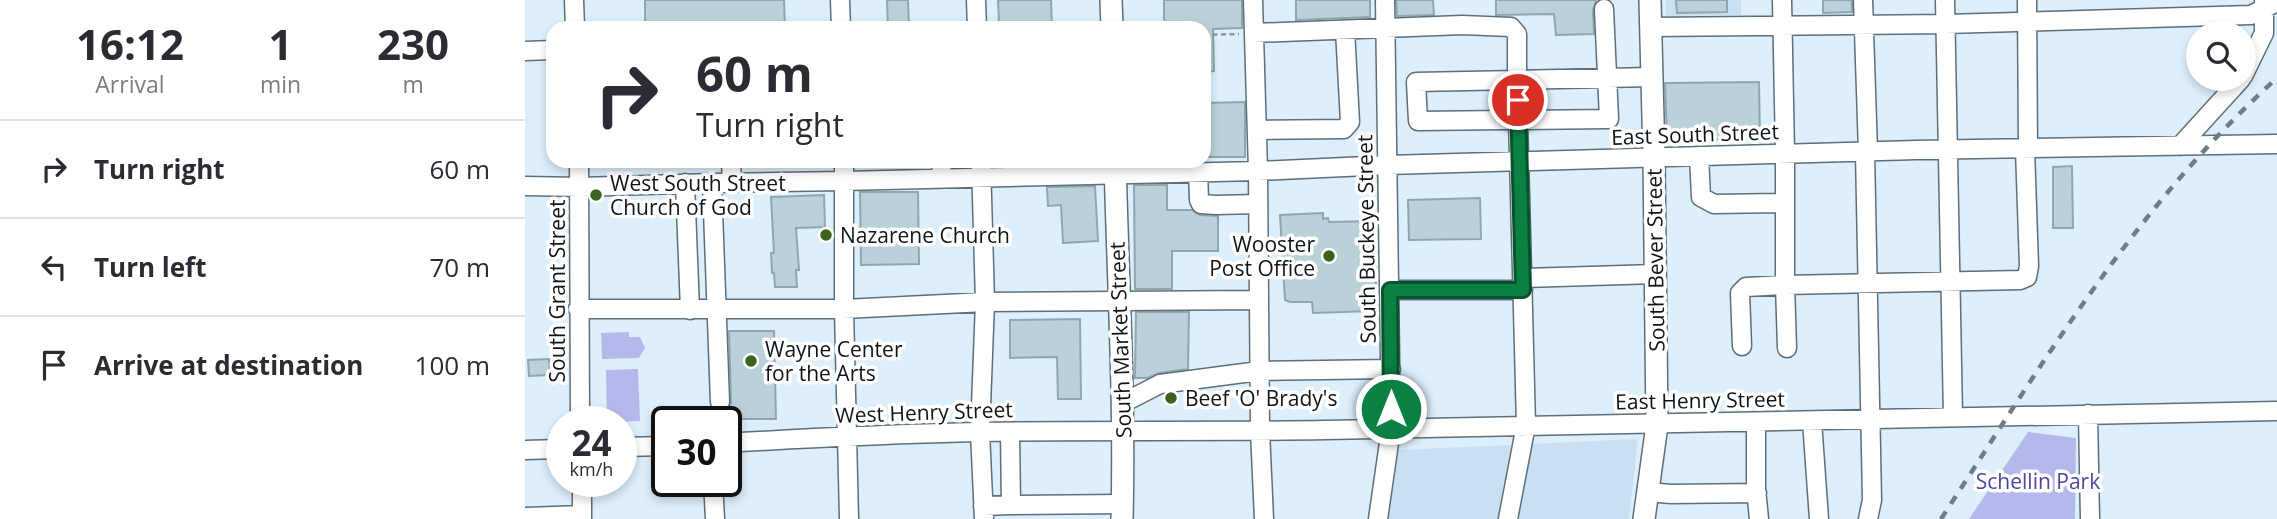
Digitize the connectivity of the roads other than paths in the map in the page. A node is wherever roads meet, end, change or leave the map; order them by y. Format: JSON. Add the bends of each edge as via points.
{"nodes":[{"id":1,"x":575,"y":0,"type":"edge"},
{"id":2,"x":840,"y":0,"type":"edge"},
{"id":3,"x":976,"y":0,"type":"edge"},
{"id":4,"x":1111,"y":0,"type":"edge"},
{"id":5,"x":1253,"y":0,"type":"edge"},
{"id":6,"x":1385,"y":0,"type":"edge"},
{"id":7,"x":1650,"y":0,"type":"edge"},
{"id":8,"x":1782,"y":0,"type":"edge"},
{"id":9,"x":1863,"y":0,"type":"edge"},
{"id":10,"x":1945,"y":0,"type":"edge"},
{"id":11,"x":2027,"y":0,"type":"edge"},
{"id":12,"x":2268,"y":4,"type":"edge"},
{"id":13,"x":1604,"y":9,"type":"dead end"},
{"id":14,"x":575,"y":21,"type":"edge"},
{"id":15,"x":841,"y":21,"type":"edge"},
{"id":16,"x":977,"y":21,"type":"edge"},
{"id":17,"x":1112,"y":21,"type":"edge"},
{"id":18,"x":2027,"y":22,"type":"junction"},
{"id":19,"x":1945,"y":24,"type":"junction"},
{"id":20,"x":1863,"y":26,"type":"junction"},
{"id":21,"x":1651,"y":27,"type":"junction"},
{"id":22,"x":1782,"y":27,"type":"junction"},
{"id":23,"x":1387,"y":28,"type":"junction"},
{"id":24,"x":1345,"y":30,"type":"junction"},
{"id":25,"x":1254,"y":33,"type":"junction"},
{"id":26,"x":2256,"y":49,"type":"edge"},
{"id":27,"x":546,"y":50,"type":"edge"},
{"id":28,"x":525,"y":51,"type":"edge"},
{"id":29,"x":1652,"y":77,"type":"junction"},
{"id":30,"x":1607,"y":78,"type":"junction"},
{"id":31,"x":1517,"y":80,"type":"junction"},
{"id":32,"x":2229,"y":91,"type":"edge"},
{"id":33,"x":1518,"y":121,"type":"junction"},
{"id":34,"x":1257,"y":130,"type":"junction"},
{"id":35,"x":2277,"y":144,"type":"edge"},
{"id":36,"x":2180,"y":146,"type":"junction"},
{"id":37,"x":2027,"y":149,"type":"junction"},
{"id":38,"x":1949,"y":150,"type":"junction"},
{"id":39,"x":1866,"y":152,"type":"junction"},
{"id":40,"x":1785,"y":154,"type":"junction"},
{"id":41,"x":1699,"y":156,"type":"junction"},
{"id":42,"x":1654,"y":158,"type":"junction"},
{"id":43,"x":1518,"y":161,"type":"junction"},
{"id":44,"x":1388,"y":165,"type":"junction"},
{"id":45,"x":579,"y":168,"type":"edge"},
{"id":46,"x":731,"y":168,"type":"edge"},
{"id":47,"x":844,"y":168,"type":"edge"},
{"id":48,"x":1048,"y":168,"type":"edge"},
{"id":49,"x":1115,"y":168,"type":"edge"},
{"id":50,"x":1132,"y":168,"type":"edge"},
{"id":51,"x":981,"y":169,"type":"edge"},
{"id":52,"x":942,"y":170,"type":"edge"},
{"id":53,"x":1258,"y":171,"type":"junction"},
{"id":54,"x":1198,"y":172,"type":"junction"},
{"id":55,"x":844,"y":181,"type":"junction"},
{"id":56,"x":685,"y":183,"type":"junction"},
{"id":57,"x":712,"y":183,"type":"junction"},
{"id":58,"x":732,"y":183,"type":"junction"},
{"id":59,"x":525,"y":186,"type":"edge"},
{"id":60,"x":580,"y":187,"type":"junction"},
{"id":61,"x":1785,"y":203,"type":"junction"},
{"id":62,"x":1258,"y":204,"type":"junction"},
{"id":63,"x":1656,"y":274,"type":"junction"},
{"id":64,"x":1951,"y":282,"type":"junction"},
{"id":65,"x":1523,"y":284,"type":"junction"},
{"id":66,"x":1866,"y":284,"type":"junction"},
{"id":67,"x":1785,"y":285,"type":"junction"},
{"id":68,"x":1390,"y":290,"type":"junction"},
{"id":69,"x":1258,"y":300,"type":"junction"},
{"id":70,"x":1118,"y":301,"type":"junction"},
{"id":71,"x":985,"y":302,"type":"junction"},
{"id":72,"x":578,"y":309,"type":"junction"},
{"id":73,"x":844,"y":309,"type":"junction"},
{"id":74,"x":690,"y":310,"type":"junction"},
{"id":75,"x":717,"y":310,"type":"junction"},
{"id":76,"x":1742,"y":346,"type":"dead end"},
{"id":77,"x":1787,"y":348,"type":"dead end"},
{"id":78,"x":1391,"y":369,"type":"junction"},
{"id":79,"x":1259,"y":371,"type":"junction"},
{"id":80,"x":720,"y":402,"type":"dead end"},
{"id":81,"x":1123,"y":403,"type":"junction"},
{"id":82,"x":580,"y":406,"type":"edge"},
{"id":83,"x":2277,"y":411,"type":"edge"},
{"id":84,"x":2088,"y":414,"type":"junction"},
{"id":85,"x":1953,"y":417,"type":"junction"},
{"id":86,"x":1869,"y":420,"type":"junction"},
{"id":87,"x":1812,"y":421,"type":"junction"},
{"id":88,"x":1756,"y":422,"type":"junction"},
{"id":89,"x":1526,"y":425,"type":"junction"},
{"id":90,"x":1657,"y":425,"type":"junction"},
{"id":91,"x":1391,"y":429,"type":"junction"},
{"id":92,"x":1260,"y":431,"type":"junction"},
{"id":93,"x":980,"y":432,"type":"junction"},
{"id":94,"x":1010,"y":432,"type":"junction"},
{"id":95,"x":1124,"y":432,"type":"junction"},
{"id":96,"x":848,"y":436,"type":"junction"},
{"id":97,"x":742,"y":442,"type":"edge"},
{"id":98,"x":546,"y":449,"type":"edge"},
{"id":99,"x":525,"y":450,"type":"edge"},
{"id":100,"x":1647,"y":492,"type":"junction"},
{"id":101,"x":1757,"y":493,"type":"junction"},
{"id":102,"x":582,"y":497,"type":"edge"},
{"id":103,"x":714,"y":497,"type":"edge"},
{"id":104,"x":1011,"y":505,"type":"junction"},
{"id":105,"x":1122,"y":511,"type":"edge"},
{"id":106,"x":984,"y":512,"type":"edge"},
{"id":107,"x":525,"y":517,"type":"edge"},
{"id":108,"x":582,"y":517,"type":"edge"},
{"id":109,"x":715,"y":519,"type":"edge"},
{"id":110,"x":849,"y":519,"type":"edge"},
{"id":111,"x":1264,"y":519,"type":"edge"},
{"id":112,"x":1378,"y":519,"type":"edge"},
{"id":113,"x":1508,"y":519,"type":"edge"},
{"id":114,"x":1644,"y":519,"type":"edge"},
{"id":115,"x":1759,"y":519,"type":"edge"},
{"id":116,"x":1819,"y":519,"type":"edge"},
{"id":117,"x":1868,"y":519,"type":"edge"},
{"id":118,"x":2090,"y":519,"type":"edge"}],
"edges":[{"from":1,"to":14,"type":"street"},
{"from":2,"to":15,"type":"street"},
{"from":3,"to":16,"type":"street"},
{"from":4,"to":17,"type":"main road"},
{"from":5,"to":25,"type":"street"},
{"from":6,"to":23,"type":"street","name":"South Buckeye Street"},
{"from":7,"to":21,"type":"main road","name":"South Bever Street"},
{"from":8,"to":22,"type":"street"},
{"from":9,"to":20,"type":"street"},
{"from":10,"to":19,"type":"street"},
{"from":11,"to":18,"type":"street"},
{"from":12,"to":18,"type":"street","via":[[2251,15]]},
{"from":12,"to":26,"type":"street","via":[[2264,33]]},
{"from":13,"to":30,"type":"street"},
{"from":18,"to":19,"type":"street"},
{"from":18,"to":37,"type":"street"},
{"from":19,"to":20,"type":"street"},
{"from":19,"to":38,"type":"street"},
{"from":20,"to":22,"type":"street"},
{"from":20,"to":39,"type":"street"},
{"from":21,"to":22,"type":"street"},
{"from":21,"to":29,"type":"main road","name":"South Bever Street"},
{"from":22,"to":40,"type":"street"},
{"from":23,"to":24,"type":"street"},
{"from":23,"to":31,"type":"street","via":[[1511,27],[1517,34]]},
{"from":23,"to":44,"type":"street","name":"South Buckeye Street"},
{"from":24,"to":25,"type":"street"},
{"from":24,"to":34,"type":"street","via":[[1350,122],[1344,128]]},
{"from":25,"to":34,"type":"street"},
{"from":27,"to":28,"type":"street"},
{"from":29,"to":30,"type":"street"},
{"from":29,"to":42,"type":"main road","name":"South Bever Street"},
{"from":30,"to":31,"type":"street"},
{"from":30,"to":33,"type":"street","via":[[1609,119]]},
{"from":31,"to":33,"type":"street"},
{"from":31,"to":33,"type":"street","via":[[1416,82],[1418,121]]},
{"from":32,"to":36,"type":"street"},
{"from":33,"to":43,"type":"street"},
{"from":34,"to":53,"type":"street"},
{"from":35,"to":36,"type":"street","name":"East South Street"},
{"from":36,"to":37,"type":"street","name":"East South Street"},
{"from":37,"to":38,"type":"street","name":"East South Street"},
{"from":37,"to":64,"type":"street","via":[[2027,277]]},
{"from":38,"to":39,"type":"street","name":"East South Street"},
{"from":38,"to":64,"type":"street"},
{"from":39,"to":40,"type":"street","name":"East South Street"},
{"from":39,"to":66,"type":"street"},
{"from":40,"to":41,"type":"street","name":"East South Street"},
{"from":40,"to":61,"type":"street"},
{"from":41,"to":42,"type":"street","name":"East South Street"},
{"from":41,"to":61,"type":"street","via":[[1700,197],[1714,204]]},
{"from":42,"to":43,"type":"street","name":"East South Street"},
{"from":42,"to":63,"type":"main road","name":"South Bever Street"},
{"from":43,"to":44,"type":"street","name":"East South Street"},
{"from":43,"to":65,"type":"street"},
{"from":44,"to":53,"type":"street","name":"East South Street"},
{"from":44,"to":68,"type":"street","name":"South Buckeye Street"},
{"from":45,"to":60,"type":"street","name":"South Grant Street"},
{"from":46,"to":58,"type":"street"},
{"from":47,"to":55,"type":"street"},
{"from":48,"to":51,"type":"street","name":"East South Street"},
{"from":49,"to":70,"type":"main road","name":"South Market Street"},
{"from":50,"to":54,"type":"street","name":"East South Street"},
{"from":51,"to":52,"type":"street","name":"East South Street"},
{"from":51,"to":71,"type":"street"},
{"from":52,"to":55,"type":"street","name":"East South Street"},
{"from":53,"to":54,"type":"street","name":"East South Street"},
{"from":53,"to":62,"type":"street"},
{"from":54,"to":62,"type":"street","via":[[1201,204]]},
{"from":55,"to":58,"type":"street","name":"East South Street"},
{"from":55,"to":73,"type":"street"},
{"from":56,"to":57,"type":"street","name":"East South Street"},
{"from":56,"to":60,"type":"street","name":"East South Street"},
{"from":56,"to":74,"type":"street"},
{"from":57,"to":58,"type":"street","name":"East South Street"},
{"from":57,"to":75,"type":"street"},
{"from":59,"to":60,"type":"street","name":"East South Street"},
{"from":60,"to":72,"type":"street","name":"South Grant Street"},
{"from":61,"to":67,"type":"street"},
{"from":62,"to":69,"type":"street"},
{"from":63,"to":65,"type":"street"},
{"from":63,"to":90,"type":"main road","name":"South Bever Street"},
{"from":64,"to":66,"type":"street"},
{"from":64,"to":85,"type":"street"},
{"from":65,"to":68,"type":"street"},
{"from":65,"to":89,"type":"street"},
{"from":66,"to":67,"type":"street"},
{"from":66,"to":86,"type":"street"},
{"from":67,"to":76,"type":"street","via":[[1742,289]]},
{"from":67,"to":77,"type":"street"},
{"from":68,"to":78,"type":"street","name":"South Buckeye Street"},
{"from":69,"to":70,"type":"street"},
{"from":69,"to":79,"type":"street"},
{"from":70,"to":71,"type":"street"},
{"from":70,"to":81,"type":"main road","name":"South Market Street"},
{"from":71,"to":73,"type":"street"},
{"from":71,"to":93,"type":"street"},
{"from":72,"to":74,"type":"street"},
{"from":72,"to":82,"type":"street","name":"South Grant Street"},
{"from":73,"to":75,"type":"street"},
{"from":73,"to":96,"type":"street"},
{"from":74,"to":75,"type":"street"},
{"from":75,"to":80,"type":"street"},
{"from":78,"to":79,"type":"street"},
{"from":78,"to":91,"type":"street","name":"South Buckeye Street"},
{"from":79,"to":81,"type":"street","via":[[1160,384]]},
{"from":79,"to":92,"type":"street"},
{"from":81,"to":95,"type":"main road","name":"South Market Street"},
{"from":83,"to":84,"type":"street","name":"East Henry Street"},
{"from":84,"to":85,"type":"street","name":"East Henry Street"},
{"from":84,"to":118,"type":"street"},
{"from":85,"to":86,"type":"street","name":"East Henry Street"},
{"from":86,"to":87,"type":"street","name":"East Henry Street"},
{"from":86,"to":117,"type":"street","via":[[1872,500]]},
{"from":87,"to":88,"type":"street","name":"East Henry Street"},
{"from":87,"to":116,"type":"street"},
{"from":88,"to":90,"type":"street","name":"East Henry Street"},
{"from":88,"to":101,"type":"street"},
{"from":89,"to":90,"type":"street","name":"East Henry Street"},
{"from":89,"to":91,"type":"street","name":"East Henry Street"},
{"from":89,"to":113,"type":"street"},
{"from":90,"to":100,"type":"main road","name":"South Bever Street"},
{"from":91,"to":92,"type":"street","name":"East Henry Street"},
{"from":91,"to":112,"type":"street","name":"South Buckeye Street"},
{"from":92,"to":95,"type":"street","name":"East Henry Street"},
{"from":92,"to":111,"type":"street"},
{"from":93,"to":94,"type":"street","name":"West Henry Street"},
{"from":93,"to":96,"type":"street","name":"West Henry Street"},
{"from":93,"to":106,"type":"street"},
{"from":94,"to":95,"type":"street","name":"West Henry Street"},
{"from":94,"to":104,"type":"street"},
{"from":95,"to":105,"type":"main road","name":"South Market Street"},
{"from":96,"to":97,"type":"street","name":"West Henry Street"},
{"from":96,"to":110,"type":"street"},
{"from":98,"to":99,"type":"street"},
{"from":100,"to":101,"type":"street"},
{"from":100,"to":114,"type":"main road","name":"South Bever Street"},
{"from":101,"to":115,"type":"street"},
{"from":102,"to":108,"type":"street"},
{"from":103,"to":109,"type":"street"},
{"from":104,"to":105,"type":"street"},
{"from":104,"to":106,"type":"street"},
{"from":107,"to":108,"type":"street"}]}
